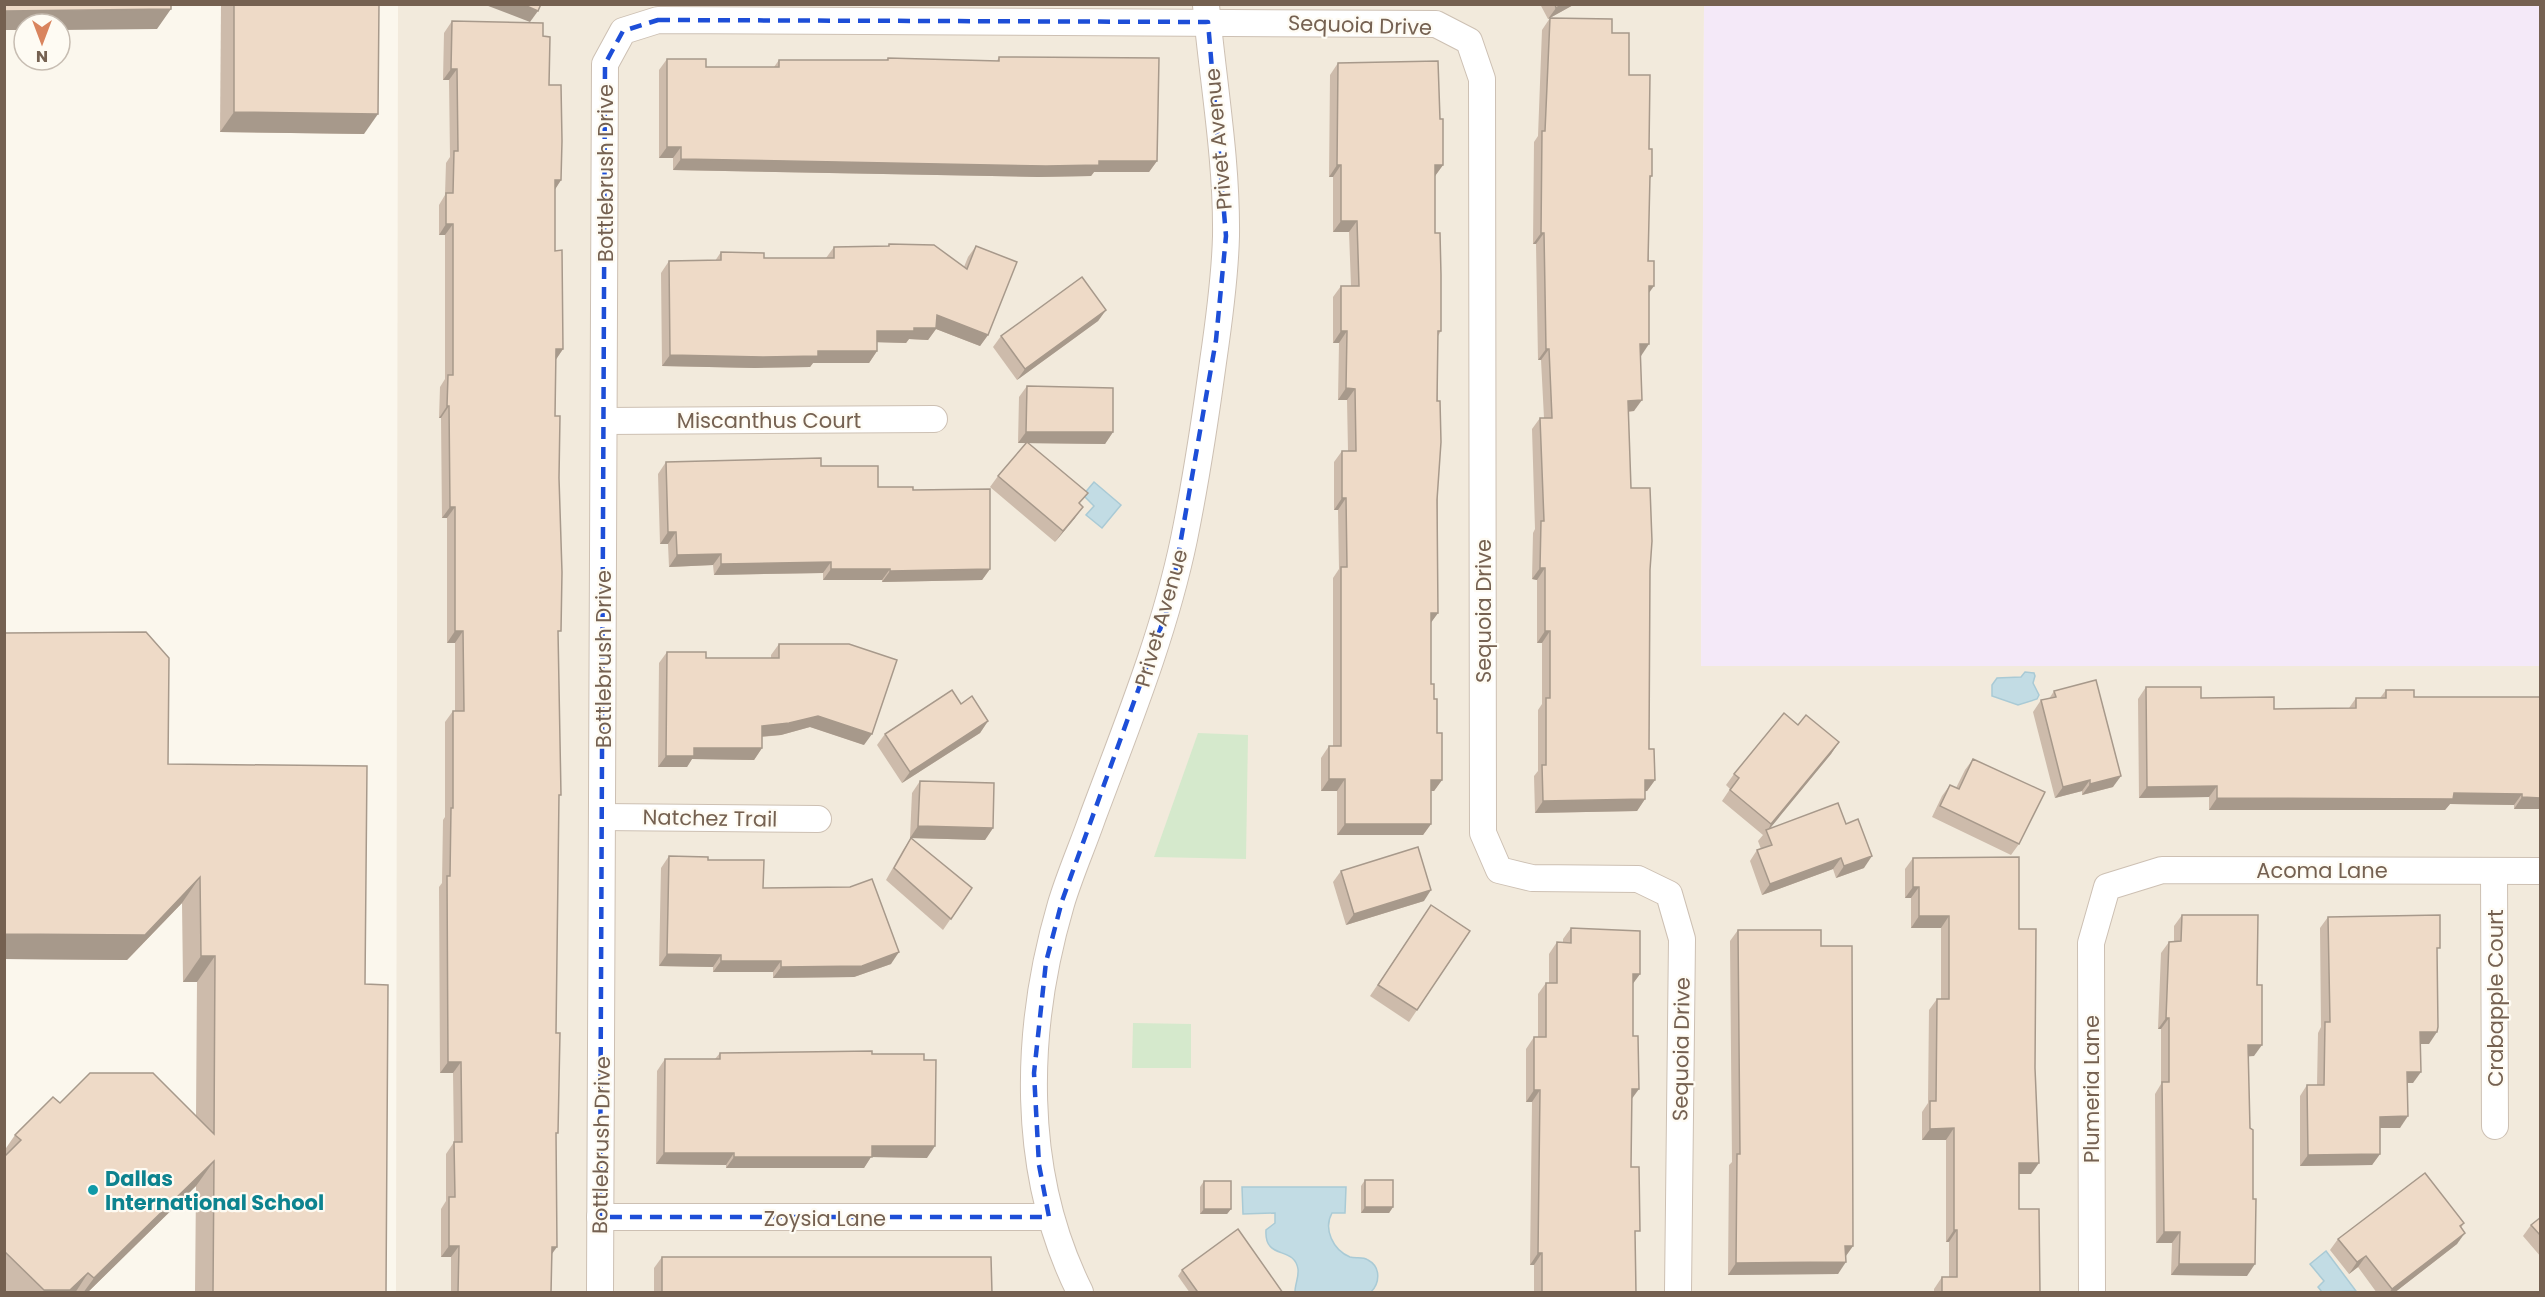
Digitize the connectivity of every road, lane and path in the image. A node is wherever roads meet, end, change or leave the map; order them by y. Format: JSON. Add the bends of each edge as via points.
{"nodes":[{"id":1,"x":1207,"y":13,"type":"edge"},
{"id":2,"x":934,"y":419,"type":"dead end"},
{"id":3,"x":604,"y":421,"type":"junction"},
{"id":4,"x":602,"y":817,"type":"junction"},
{"id":5,"x":818,"y":819,"type":"dead end"},
{"id":6,"x":2494,"y":871,"type":"junction"},
{"id":7,"x":2541,"y":871,"type":"edge"},
{"id":8,"x":2107,"y":887,"type":"joint"},
{"id":9,"x":2495,"y":1126,"type":"dead end"},
{"id":10,"x":600,"y":1217,"type":"junction"},
{"id":11,"x":1049,"y":1217,"type":"junction"},
{"id":12,"x":600,"y":1293,"type":"edge"},
{"id":13,"x":1080,"y":1293,"type":"edge"},
{"id":14,"x":1678,"y":1293,"type":"edge"},
{"id":15,"x":2092,"y":1293,"type":"edge"}],
"edges":[{"from":1,"to":3,"type":"street","name":"Bottlebrush Drive","via":[[658,20],[623,31],[605,64]]},
{"from":1,"to":11,"type":"street","name":"Privet Avenue","via":[[1221,136],[1226,236],[1214,352],[1194,485],[1170,602],[1062,901],[1046,962],[1034,1073],[1038,1155]]},
{"from":1,"to":14,"type":"street","name":"Sequoia Drive","via":[[1436,24],[1469,41],[1482,79],[1483,834],[1499,870],[1532,878],[1638,879],[1669,894],[1682,939]]},
{"from":2,"to":3,"type":"street","name":"Miscanthus Court"},
{"from":3,"to":4,"type":"street","name":"Bottlebrush Drive"},
{"from":4,"to":5,"type":"street","name":"Natchez Trail"},
{"from":4,"to":10,"type":"street","name":"Bottlebrush Drive"},
{"from":6,"to":7,"type":"street","name":"Acoma Lane"},
{"from":6,"to":8,"type":"street","name":"Acoma Lane","via":[[2162,870]]},
{"from":6,"to":9,"type":"street","name":"Crabapple Court"},
{"from":8,"to":15,"type":"street","name":"Plumeria Lane","via":[[2091,943]]},
{"from":10,"to":11,"type":"street","name":"Zoysia Lane"},
{"from":10,"to":12,"type":"street","name":"Bottlebrush Drive"},
{"from":11,"to":13,"type":"street","name":"Privet Avenue"}]}
